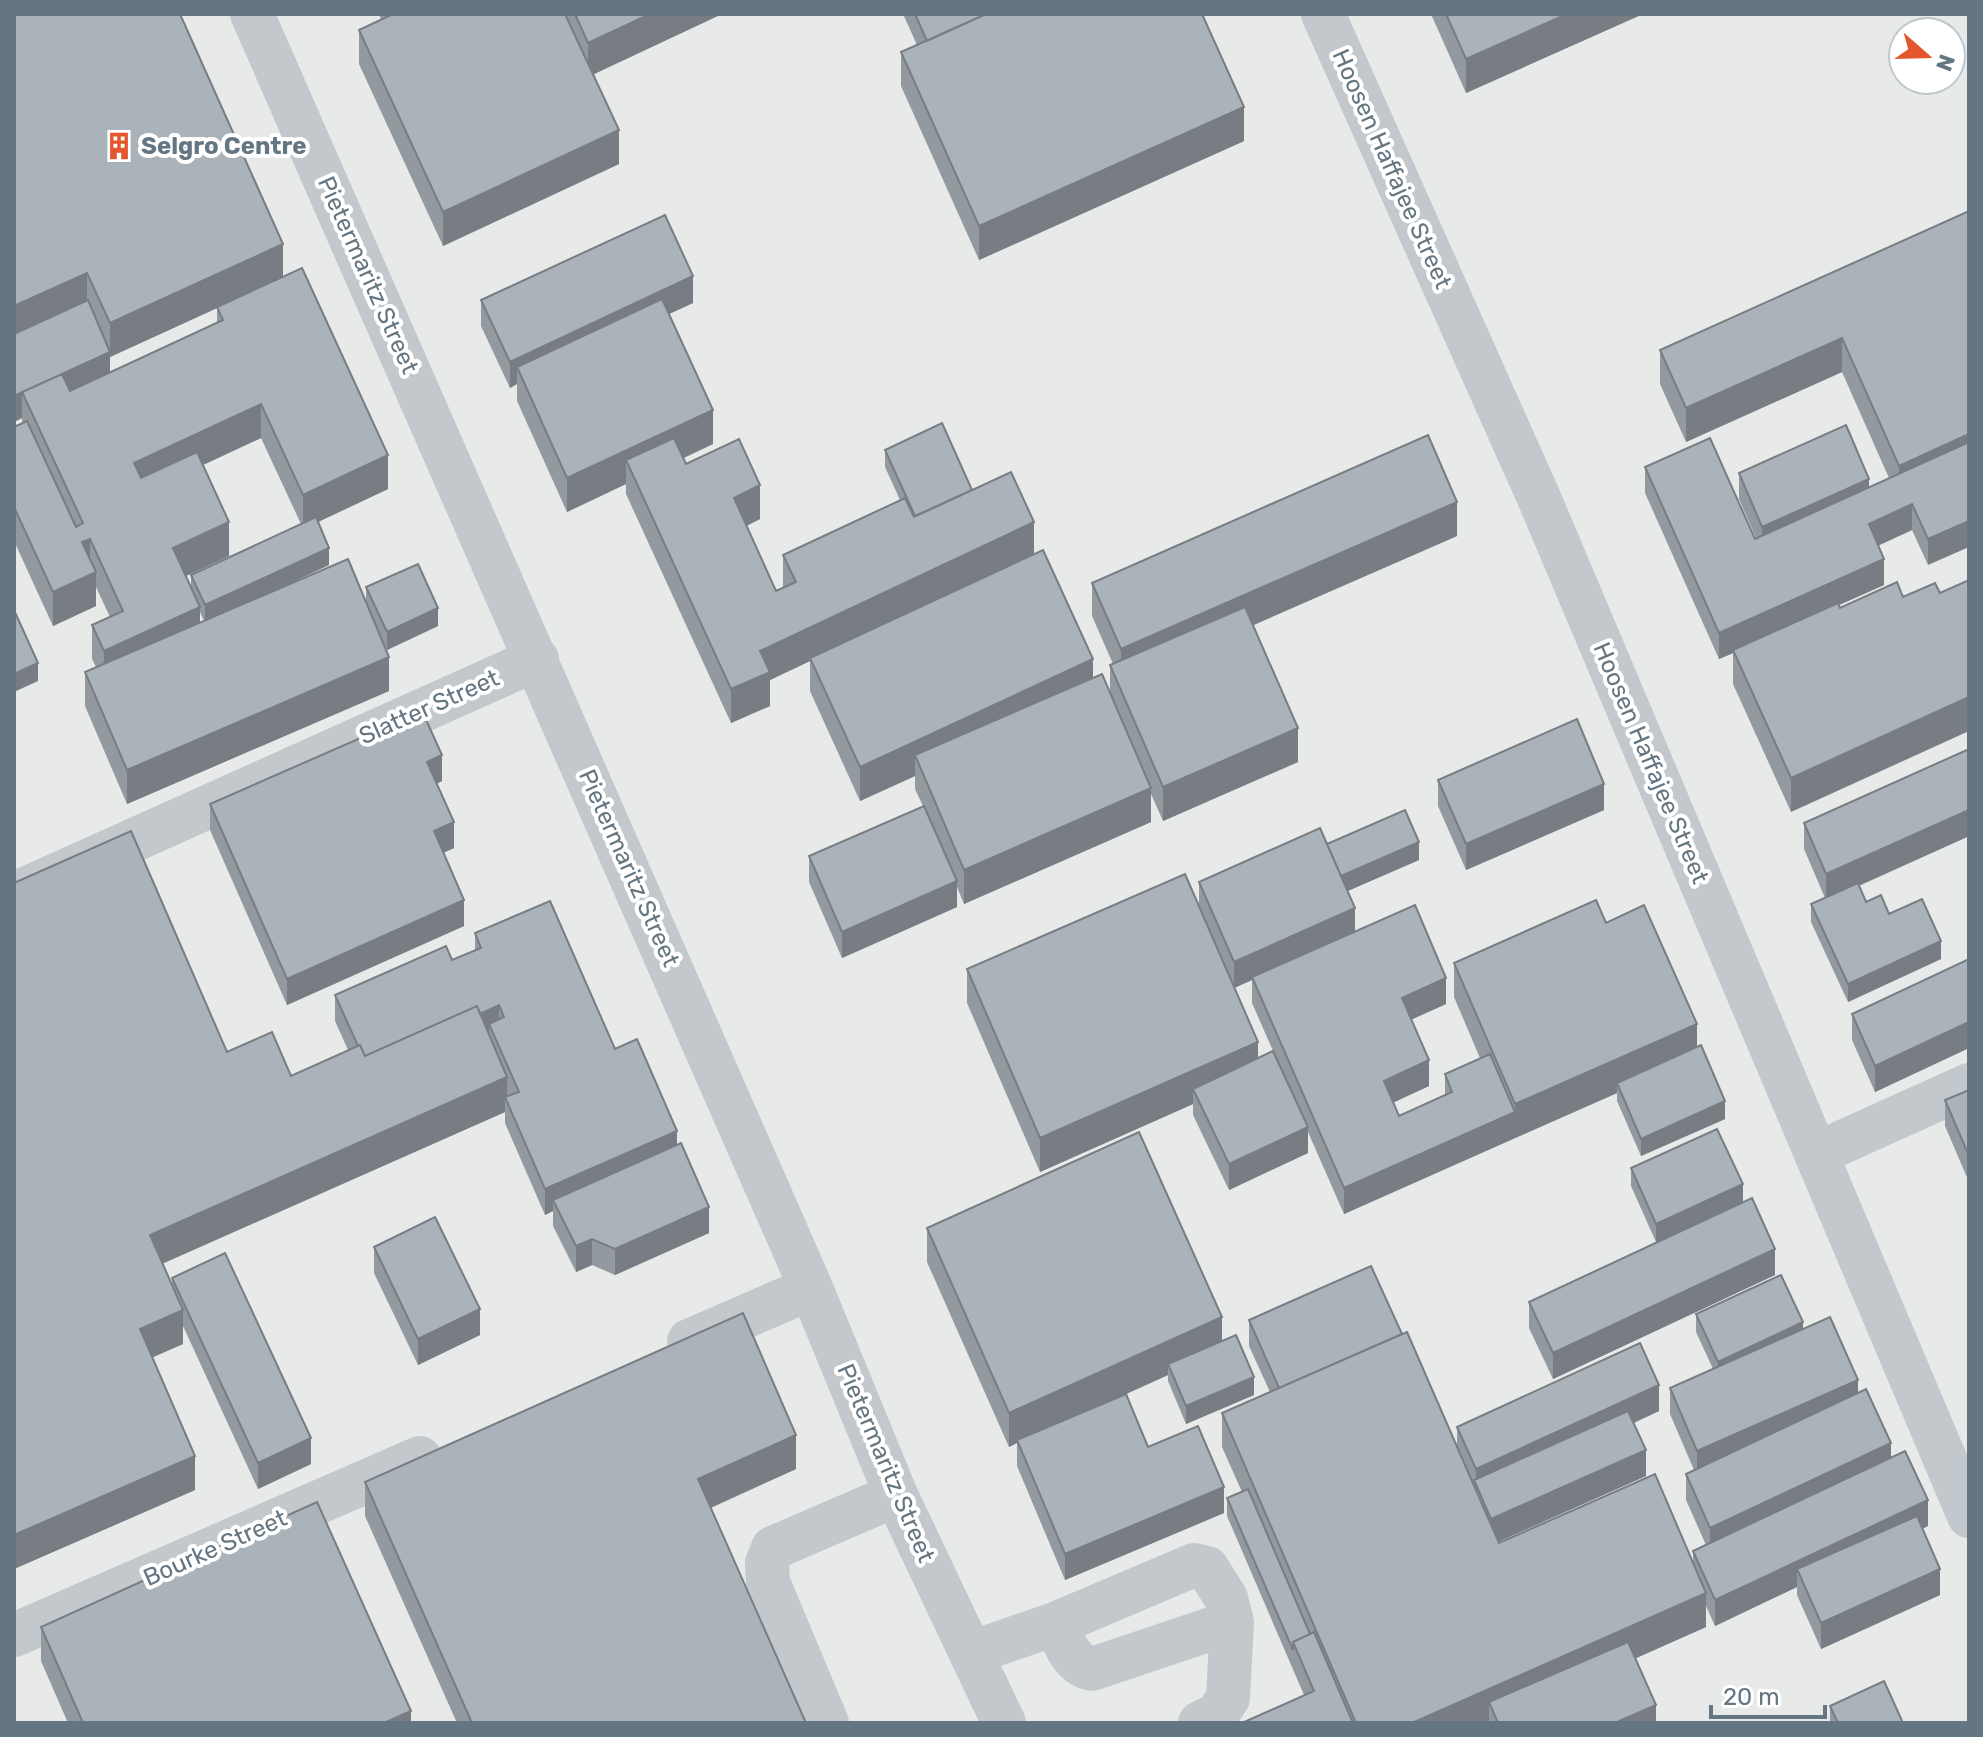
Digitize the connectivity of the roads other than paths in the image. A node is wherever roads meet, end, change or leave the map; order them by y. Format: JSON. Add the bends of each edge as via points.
{"nodes":[{"id":1,"x":252,"y":14,"type":"edge"},
{"id":2,"x":1323,"y":14,"type":"edge"},
{"id":3,"x":537,"y":659,"type":"junction"},
{"id":4,"x":14,"y":894,"type":"edge"},
{"id":5,"x":1969,"y":1085,"type":"edge"},
{"id":6,"x":1816,"y":1154,"type":"junction"},
{"id":7,"x":811,"y":1288,"type":"junction"},
{"id":8,"x":652,"y":1357,"type":"edge"},
{"id":9,"x":449,"y":1446,"type":"edge"},
{"id":10,"x":896,"y":1495,"type":"junction"},
{"id":11,"x":1969,"y":1516,"type":"edge"},
{"id":12,"x":1232,"y":1622,"type":"junction"},
{"id":13,"x":1055,"y":1624,"type":"junction"},
{"id":14,"x":14,"y":1635,"type":"edge"},
{"id":15,"x":971,"y":1653,"type":"junction"},
{"id":16,"x":827,"y":1723,"type":"edge"},
{"id":17,"x":1004,"y":1723,"type":"edge"},
{"id":18,"x":1200,"y":1723,"type":"edge"}],
"edges":[{"from":1,"to":3,"type":"street","name":"Pietermaritz Street"},
{"from":2,"to":6,"type":"street","name":"Hoosen Haffajee Street","via":[[1539,498]]},
{"from":3,"to":4,"type":"street","name":"Slatter Street"},
{"from":3,"to":7,"type":"street","name":"Pietermaritz Street"},
{"from":5,"to":6,"type":"street"},
{"from":6,"to":11,"type":"street","name":"Hoosen Haffajee Street"},
{"from":7,"to":8,"type":"street"},
{"from":7,"to":10,"type":"street","name":"Pietermaritz Street"},
{"from":9,"to":14,"type":"street","name":"Bourke Street"},
{"from":10,"to":15,"type":"street","name":"Pietermaritz Street"},
{"from":10,"to":16,"type":"street","via":[[773,1548],[767,1563],[768,1582]]},
{"from":12,"to":13,"type":"street","via":[[1092,1669],[1073,1658]]},
{"from":12,"to":13,"type":"street","via":[[1226,1598],[1207,1568],[1194,1565]]},
{"from":12,"to":18,"type":"street","via":[[1228,1698],[1217,1715]]},
{"from":13,"to":15,"type":"street"},
{"from":15,"to":17,"type":"street","name":"Pietermaritz Street"}]}
